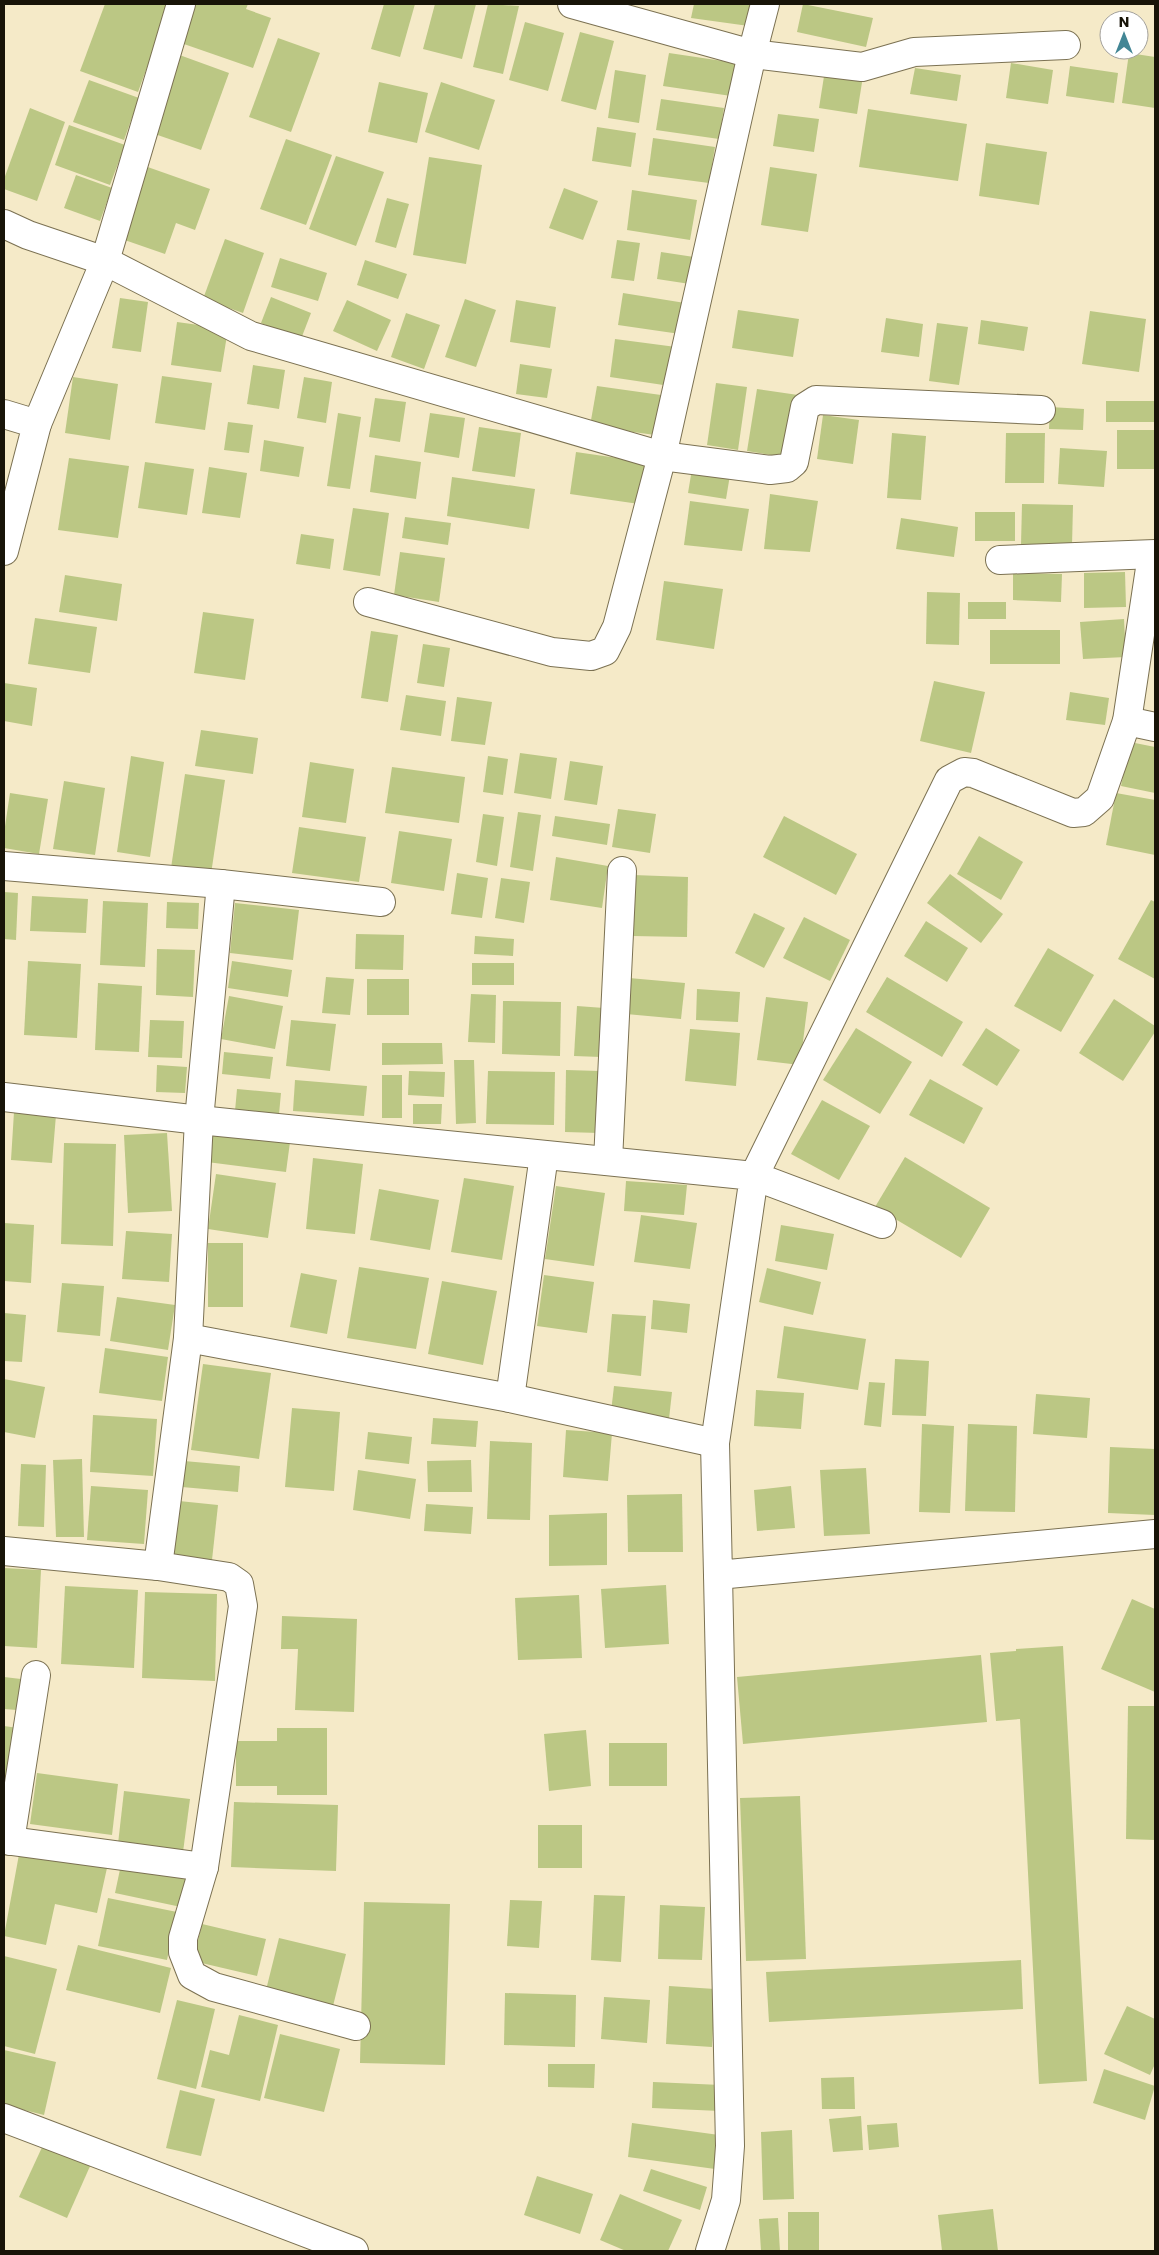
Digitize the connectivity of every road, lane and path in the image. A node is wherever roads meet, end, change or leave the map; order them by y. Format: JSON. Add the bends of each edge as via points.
{"nodes":[{"id":1,"x":181,"y":4,"type":"edge"},
{"id":2,"x":572,"y":4,"type":"edge"},
{"id":3,"x":765,"y":4,"type":"edge"},
{"id":4,"x":1066,"y":45,"type":"dead end"},
{"id":5,"x":752,"y":54,"type":"junction"},
{"id":6,"x":4,"y":224,"type":"edge"},
{"id":7,"x":105,"y":261,"type":"junction"},
{"id":8,"x":1041,"y":410,"type":"dead end"},
{"id":9,"x":4,"y":414,"type":"edge"},
{"id":10,"x":36,"y":424,"type":"junction"},
{"id":11,"x":662,"y":456,"type":"junction"},
{"id":12,"x":4,"y":551,"type":"edge"},
{"id":13,"x":1153,"y":554,"type":"edge"},
{"id":14,"x":1000,"y":560,"type":"dead end"},
{"id":15,"x":368,"y":602,"type":"dead end"},
{"id":16,"x":1126,"y":722,"type":"junction"},
{"id":17,"x":1155,"y":727,"type":"edge"},
{"id":18,"x":4,"y":866,"type":"edge"},
{"id":19,"x":622,"y":871,"type":"dead end"},
{"id":20,"x":220,"y":884,"type":"junction"},
{"id":21,"x":381,"y":902,"type":"dead end"},
{"id":22,"x":4,"y":1097,"type":"edge"},
{"id":23,"x":199,"y":1120,"type":"junction"},
{"id":24,"x":544,"y":1155,"type":"junction"},
{"id":25,"x":608,"y":1161,"type":"junction"},
{"id":26,"x":754,"y":1176,"type":"junction"},
{"id":27,"x":882,"y":1224,"type":"dead end"},
{"id":28,"x":188,"y":1338,"type":"junction"},
{"id":29,"x":510,"y":1398,"type":"junction"},
{"id":30,"x":715,"y":1442,"type":"junction"},
{"id":31,"x":1155,"y":1534,"type":"edge"},
{"id":32,"x":4,"y":1551,"type":"edge"},
{"id":33,"x":158,"y":1566,"type":"junction"},
{"id":34,"x":718,"y":1575,"type":"junction"},
{"id":35,"x":36,"y":1675,"type":"dead end"},
{"id":36,"x":7,"y":1840,"type":"edge"},
{"id":37,"x":204,"y":1867,"type":"junction"},
{"id":38,"x":356,"y":2026,"type":"dead end"},
{"id":39,"x":4,"y":2118,"type":"edge"},
{"id":40,"x":354,"y":2251,"type":"edge"},
{"id":41,"x":710,"y":2251,"type":"edge"}],
"edges":[{"from":1,"to":7,"type":"street"},
{"from":2,"to":5,"type":"street"},
{"from":3,"to":5,"type":"street"},
{"from":4,"to":5,"type":"street","via":[[914,52],[862,67]]},
{"from":5,"to":11,"type":"street"},
{"from":6,"to":7,"type":"street"},
{"from":7,"to":10,"type":"street"},
{"from":7,"to":11,"type":"street","via":[[251,336]]},
{"from":8,"to":11,"type":"street","via":[[816,400],[805,406],[794,462],[787,468],[770,470]]},
{"from":9,"to":10,"type":"street"},
{"from":10,"to":12,"type":"street"},
{"from":11,"to":15,"type":"street","via":[[617,627],[605,650],[591,656],[552,652]]},
{"from":13,"to":14,"type":"street"},
{"from":13,"to":16,"type":"street"},
{"from":16,"to":17,"type":"street"},
{"from":16,"to":26,"type":"street","via":[[1100,798],[1084,812],[1060,809],[973,773],[964,772],[949,780]]},
{"from":18,"to":20,"type":"street"},
{"from":19,"to":25,"type":"street"},
{"from":20,"to":21,"type":"street"},
{"from":20,"to":23,"type":"street"},
{"from":22,"to":23,"type":"street"},
{"from":23,"to":24,"type":"street"},
{"from":23,"to":28,"type":"street"},
{"from":24,"to":25,"type":"street"},
{"from":24,"to":29,"type":"street"},
{"from":25,"to":26,"type":"street"},
{"from":26,"to":27,"type":"street"},
{"from":26,"to":30,"type":"street"},
{"from":28,"to":29,"type":"street"},
{"from":28,"to":33,"type":"street"},
{"from":29,"to":30,"type":"street"},
{"from":30,"to":34,"type":"street"},
{"from":31,"to":34,"type":"street"},
{"from":32,"to":33,"type":"street"},
{"from":33,"to":37,"type":"street","via":[[229,1577],[239,1584],[243,1606]]},
{"from":34,"to":41,"type":"street","via":[[730,2146],[726,2200]]},
{"from":35,"to":36,"type":"street"},
{"from":36,"to":37,"type":"street"},
{"from":37,"to":38,"type":"street","via":[[183,1938],[183,1952],[192,1975],[214,1987]]},
{"from":39,"to":40,"type":"street"}]}
